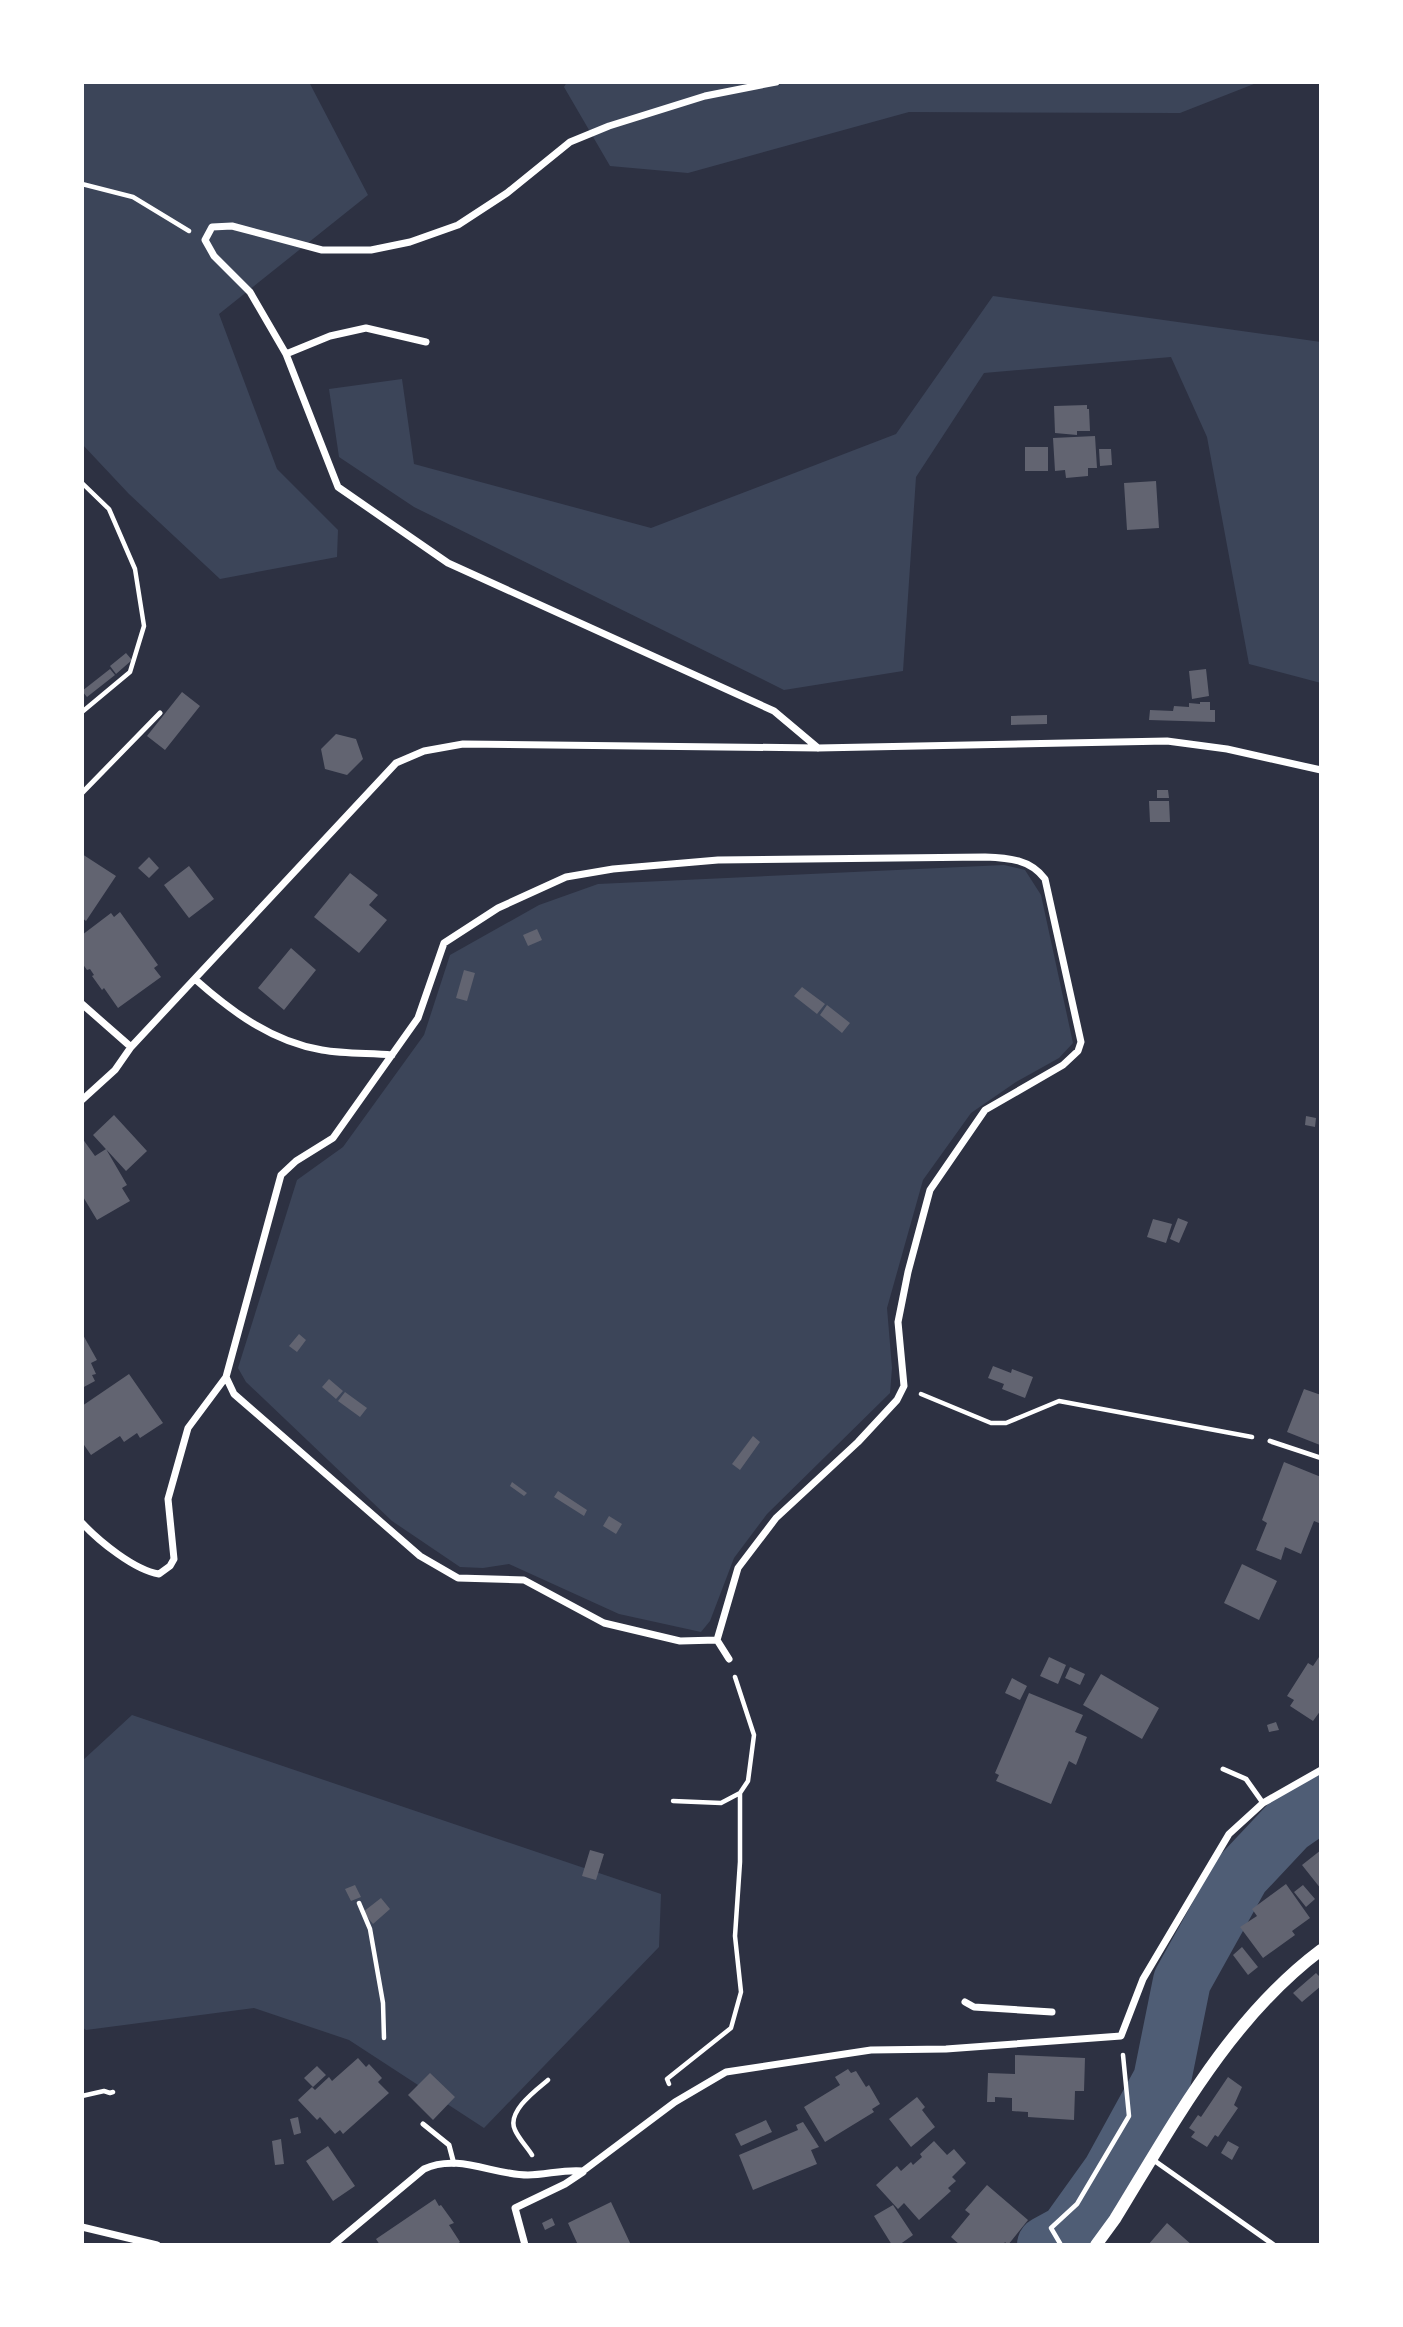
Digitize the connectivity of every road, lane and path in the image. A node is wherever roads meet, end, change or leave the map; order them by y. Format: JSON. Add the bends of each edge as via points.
{"nodes":[{"id":1,"x":776,"y":82,"type":"edge"},
{"id":2,"x":82,"y":184,"type":"edge"},
{"id":3,"x":205,"y":240,"type":"junction"},
{"id":4,"x":426,"y":342,"type":"dead end"},
{"id":5,"x":286,"y":354,"type":"junction"},
{"id":6,"x":82,"y":483,"type":"edge"},
{"id":7,"x":82,"y":712,"type":"edge"},
{"id":8,"x":160,"y":713,"type":"dead end"},
{"id":9,"x":818,"y":748,"type":"junction"},
{"id":10,"x":1321,"y":770,"type":"edge"},
{"id":11,"x":82,"y":793,"type":"edge"},
{"id":12,"x":196,"y":980,"type":"junction"},
{"id":13,"x":82,"y":1004,"type":"edge"},
{"id":14,"x":131,"y":1047,"type":"junction"},
{"id":15,"x":392,"y":1055,"type":"junction"},
{"id":16,"x":82,"y":1100,"type":"edge"},
{"id":17,"x":226,"y":1377,"type":"junction"},
{"id":18,"x":904,"y":1386,"type":"junction"},
{"id":19,"x":1270,"y":1441,"type":"joint"},
{"id":20,"x":1321,"y":1458,"type":"edge"},
{"id":21,"x":82,"y":1523,"type":"edge"},
{"id":22,"x":717,"y":1640,"type":"junction"},
{"id":23,"x":729,"y":1659,"type":"joint"},
{"id":24,"x":1223,"y":1769,"type":"dead end"},
{"id":25,"x":1321,"y":1770,"type":"edge"},
{"id":26,"x":740,"y":1793,"type":"junction"},
{"id":27,"x":674,"y":1801,"type":"dead end"},
{"id":28,"x":1263,"y":1803,"type":"junction"},
{"id":29,"x":359,"y":1903,"type":"dead end"},
{"id":30,"x":1321,"y":1950,"type":"edge"},
{"id":31,"x":965,"y":2002,"type":"dead end"},
{"id":32,"x":1052,"y":2012,"type":"dead end"},
{"id":33,"x":1121,"y":2036,"type":"junction"},
{"id":34,"x":384,"y":2038,"type":"dead end"},
{"id":35,"x":548,"y":2080,"type":"dead end"},
{"id":36,"x":113,"y":2092,"type":"dead end"},
{"id":37,"x":82,"y":2096,"type":"edge"},
{"id":38,"x":675,"y":2102,"type":"junction"},
{"id":39,"x":423,"y":2124,"type":"dead end"},
{"id":40,"x":1152,"y":2159,"type":"junction"},
{"id":41,"x":454,"y":2164,"type":"junction"},
{"id":42,"x":583,"y":2171,"type":"junction"},
{"id":43,"x":544,"y":2173,"type":"junction"},
{"id":44,"x":82,"y":2227,"type":"edge"},
{"id":45,"x":158,"y":2245,"type":"edge"},
{"id":46,"x":332,"y":2245,"type":"edge"},
{"id":47,"x":525,"y":2245,"type":"edge"},
{"id":48,"x":1061,"y":2245,"type":"edge"},
{"id":49,"x":1096,"y":2245,"type":"edge"},
{"id":50,"x":1274,"y":2245,"type":"edge"}],
"edges":[{"from":1,"to":3,"type":"street","via":[[705,96],[570,142],[458,225],[410,243],[371,250],[321,250],[232,226],[212,227]]},
{"from":2,"to":3,"type":"path","via":[[133,197]]},
{"from":3,"to":5,"type":"street","via":[[214,256],[250,292]]},
{"from":4,"to":5,"type":"street","via":[[366,328],[330,335]]},
{"from":5,"to":9,"type":"street","via":[[338,487],[448,563],[774,711]]},
{"from":6,"to":7,"type":"path","via":[[109,509],[135,569],[144,626],[131,672]]},
{"from":8,"to":11,"type":"lane"},
{"from":9,"to":10,"type":"street","via":[[1167,741]]},
{"from":9,"to":12,"type":"street","via":[[463,744],[424,751],[396,763]]},
{"from":12,"to":14,"type":"street"},
{"from":12,"to":15,"type":"street","via":[[272,1036],[321,1050]]},
{"from":13,"to":14,"type":"street"},
{"from":14,"to":16,"type":"street","via":[[115,1070]]},
{"from":15,"to":17,"type":"street","via":[[333,1138],[281,1175]]},
{"from":15,"to":18,"type":"street","via":[[418,1018],[444,943],[498,908],[566,877],[718,860],[985,857],[1014,859],[1038,869],[1045,879],[1081,1042],[1063,1065],[985,1110],[930,1190],[898,1322]]},
{"from":17,"to":21,"type":"street","via":[[188,1428],[167,1499],[174,1559],[170,1566],[159,1574],[150,1573],[126,1560]]},
{"from":17,"to":22,"type":"street","via":[[234,1394],[420,1556],[458,1578],[524,1580],[604,1623],[681,1641]]},
{"from":18,"to":19,"type":"path","via":[[991,1423],[1006,1423],[1059,1401]]},
{"from":18,"to":22,"type":"street","via":[[858,1443],[776,1518],[738,1568]]},
{"from":19,"to":20,"type":"lane"},
{"from":22,"to":23,"type":"street"},
{"from":23,"to":26,"type":"path","via":[[754,1735],[748,1782]]},
{"from":24,"to":28,"type":"lane","via":[[1246,1779]]},
{"from":25,"to":28,"type":"street"},
{"from":26,"to":27,"type":"path","via":[[721,1803]]},
{"from":26,"to":38,"type":"path","via":[[735,1936],[741,1992],[731,2028],[667,2079]]},
{"from":28,"to":33,"type":"street","via":[[1229,1834],[1143,1979]]},
{"from":29,"to":34,"type":"path","via":[[370,1929]]},
{"from":30,"to":40,"type":"street","via":[[1270,1994],[1219,2055]]},
{"from":31,"to":32,"type":"street","via":[[974,2007]]},
{"from":33,"to":38,"type":"street","via":[[871,2050],[726,2072]]},
{"from":33,"to":48,"type":"path","via":[[1129,2116],[1077,2204],[1051,2228]]},
{"from":35,"to":43,"type":"path","via":[[518,2110],[513,2122]]},
{"from":36,"to":37,"type":"path"},
{"from":38,"to":42,"type":"street"},
{"from":39,"to":41,"type":"lane","via":[[449,2145]]},
{"from":40,"to":49,"type":"street"},
{"from":40,"to":50,"type":"lane"},
{"from":41,"to":43,"type":"street","via":[[527,2175]]},
{"from":41,"to":46,"type":"street","via":[[424,2169]]},
{"from":42,"to":43,"type":"street"},
{"from":42,"to":47,"type":"street","via":[[515,2208]]},
{"from":44,"to":45,"type":"street"}]}
